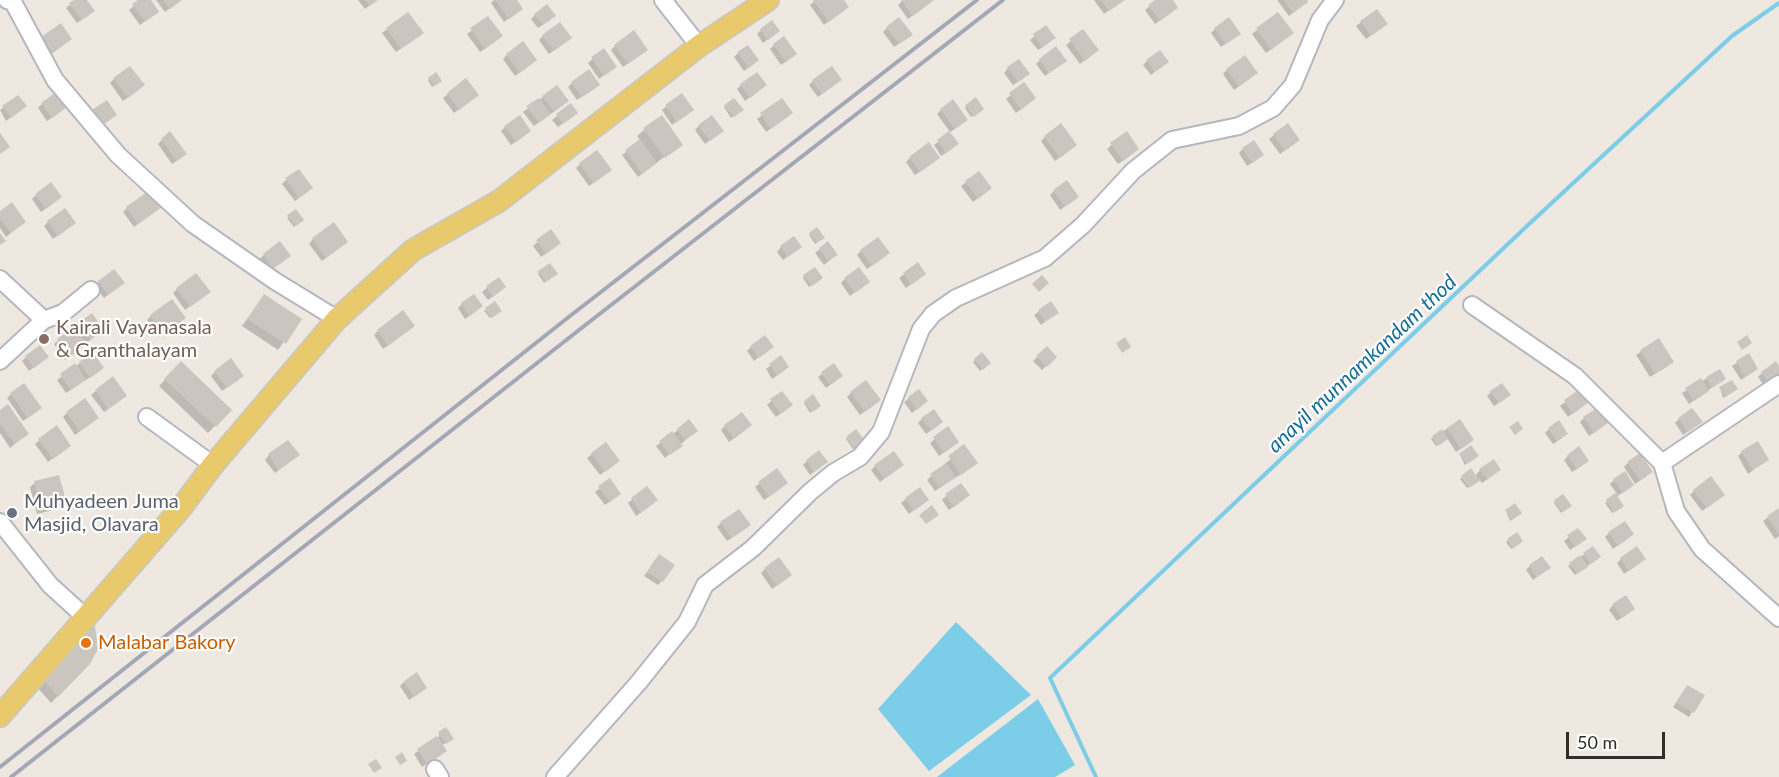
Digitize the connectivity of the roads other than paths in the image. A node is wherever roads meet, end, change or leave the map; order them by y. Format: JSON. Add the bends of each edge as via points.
{"nodes":[{"id":1,"x":7,"y":0,"type":"edge"},
{"id":2,"x":663,"y":0,"type":"edge"},
{"id":3,"x":768,"y":0,"type":"edge"},
{"id":4,"x":1335,"y":0,"type":"edge"},
{"id":5,"x":699,"y":46,"type":"junction"},
{"id":6,"x":0,"y":279,"type":"edge"},
{"id":7,"x":90,"y":290,"type":"dead end"},
{"id":8,"x":1472,"y":305,"type":"dead end"},
{"id":9,"x":337,"y":319,"type":"junction"},
{"id":10,"x":44,"y":320,"type":"junction"},
{"id":11,"x":0,"y":362,"type":"edge"},
{"id":12,"x":1779,"y":384,"type":"edge"},
{"id":13,"x":147,"y":417,"type":"dead end"},
{"id":14,"x":1662,"y":463,"type":"junction"},
{"id":15,"x":213,"y":465,"type":"junction"},
{"id":16,"x":0,"y":522,"type":"edge"},
{"id":17,"x":84,"y":616,"type":"junction"},
{"id":18,"x":1779,"y":618,"type":"edge"},
{"id":19,"x":0,"y":716,"type":"edge"},
{"id":20,"x":555,"y":777,"type":"edge"}],
"edges":[{"from":1,"to":9,"type":"street","via":[[13,2],[55,80],[118,155],[193,224],[275,282]]},
{"from":2,"to":5,"type":"street"},
{"from":3,"to":5,"type":"main road"},
{"from":4,"to":20,"type":"street","via":[[1320,20],[1293,85],[1273,108],[1239,126],[1172,140],[1133,171],[1083,225],[1045,258],[956,298],[933,314],[921,329],[881,432],[860,457],[833,473],[753,549],[705,585],[680,630]]},
{"from":5,"to":9,"type":"main road","via":[[499,201],[413,250]]},
{"from":6,"to":10,"type":"street"},
{"from":7,"to":10,"type":"street","via":[[63,313]]},
{"from":8,"to":14,"type":"street","via":[[1575,376]]},
{"from":9,"to":15,"type":"main road"},
{"from":10,"to":11,"type":"street"},
{"from":12,"to":14,"type":"street"},
{"from":13,"to":15,"type":"street"},
{"from":14,"to":18,"type":"street","via":[[1676,511],[1702,549]]},
{"from":15,"to":17,"type":"main road","via":[[181,508]]},
{"from":16,"to":17,"type":"street","via":[[50,585]]},
{"from":17,"to":19,"type":"main road"}]}
